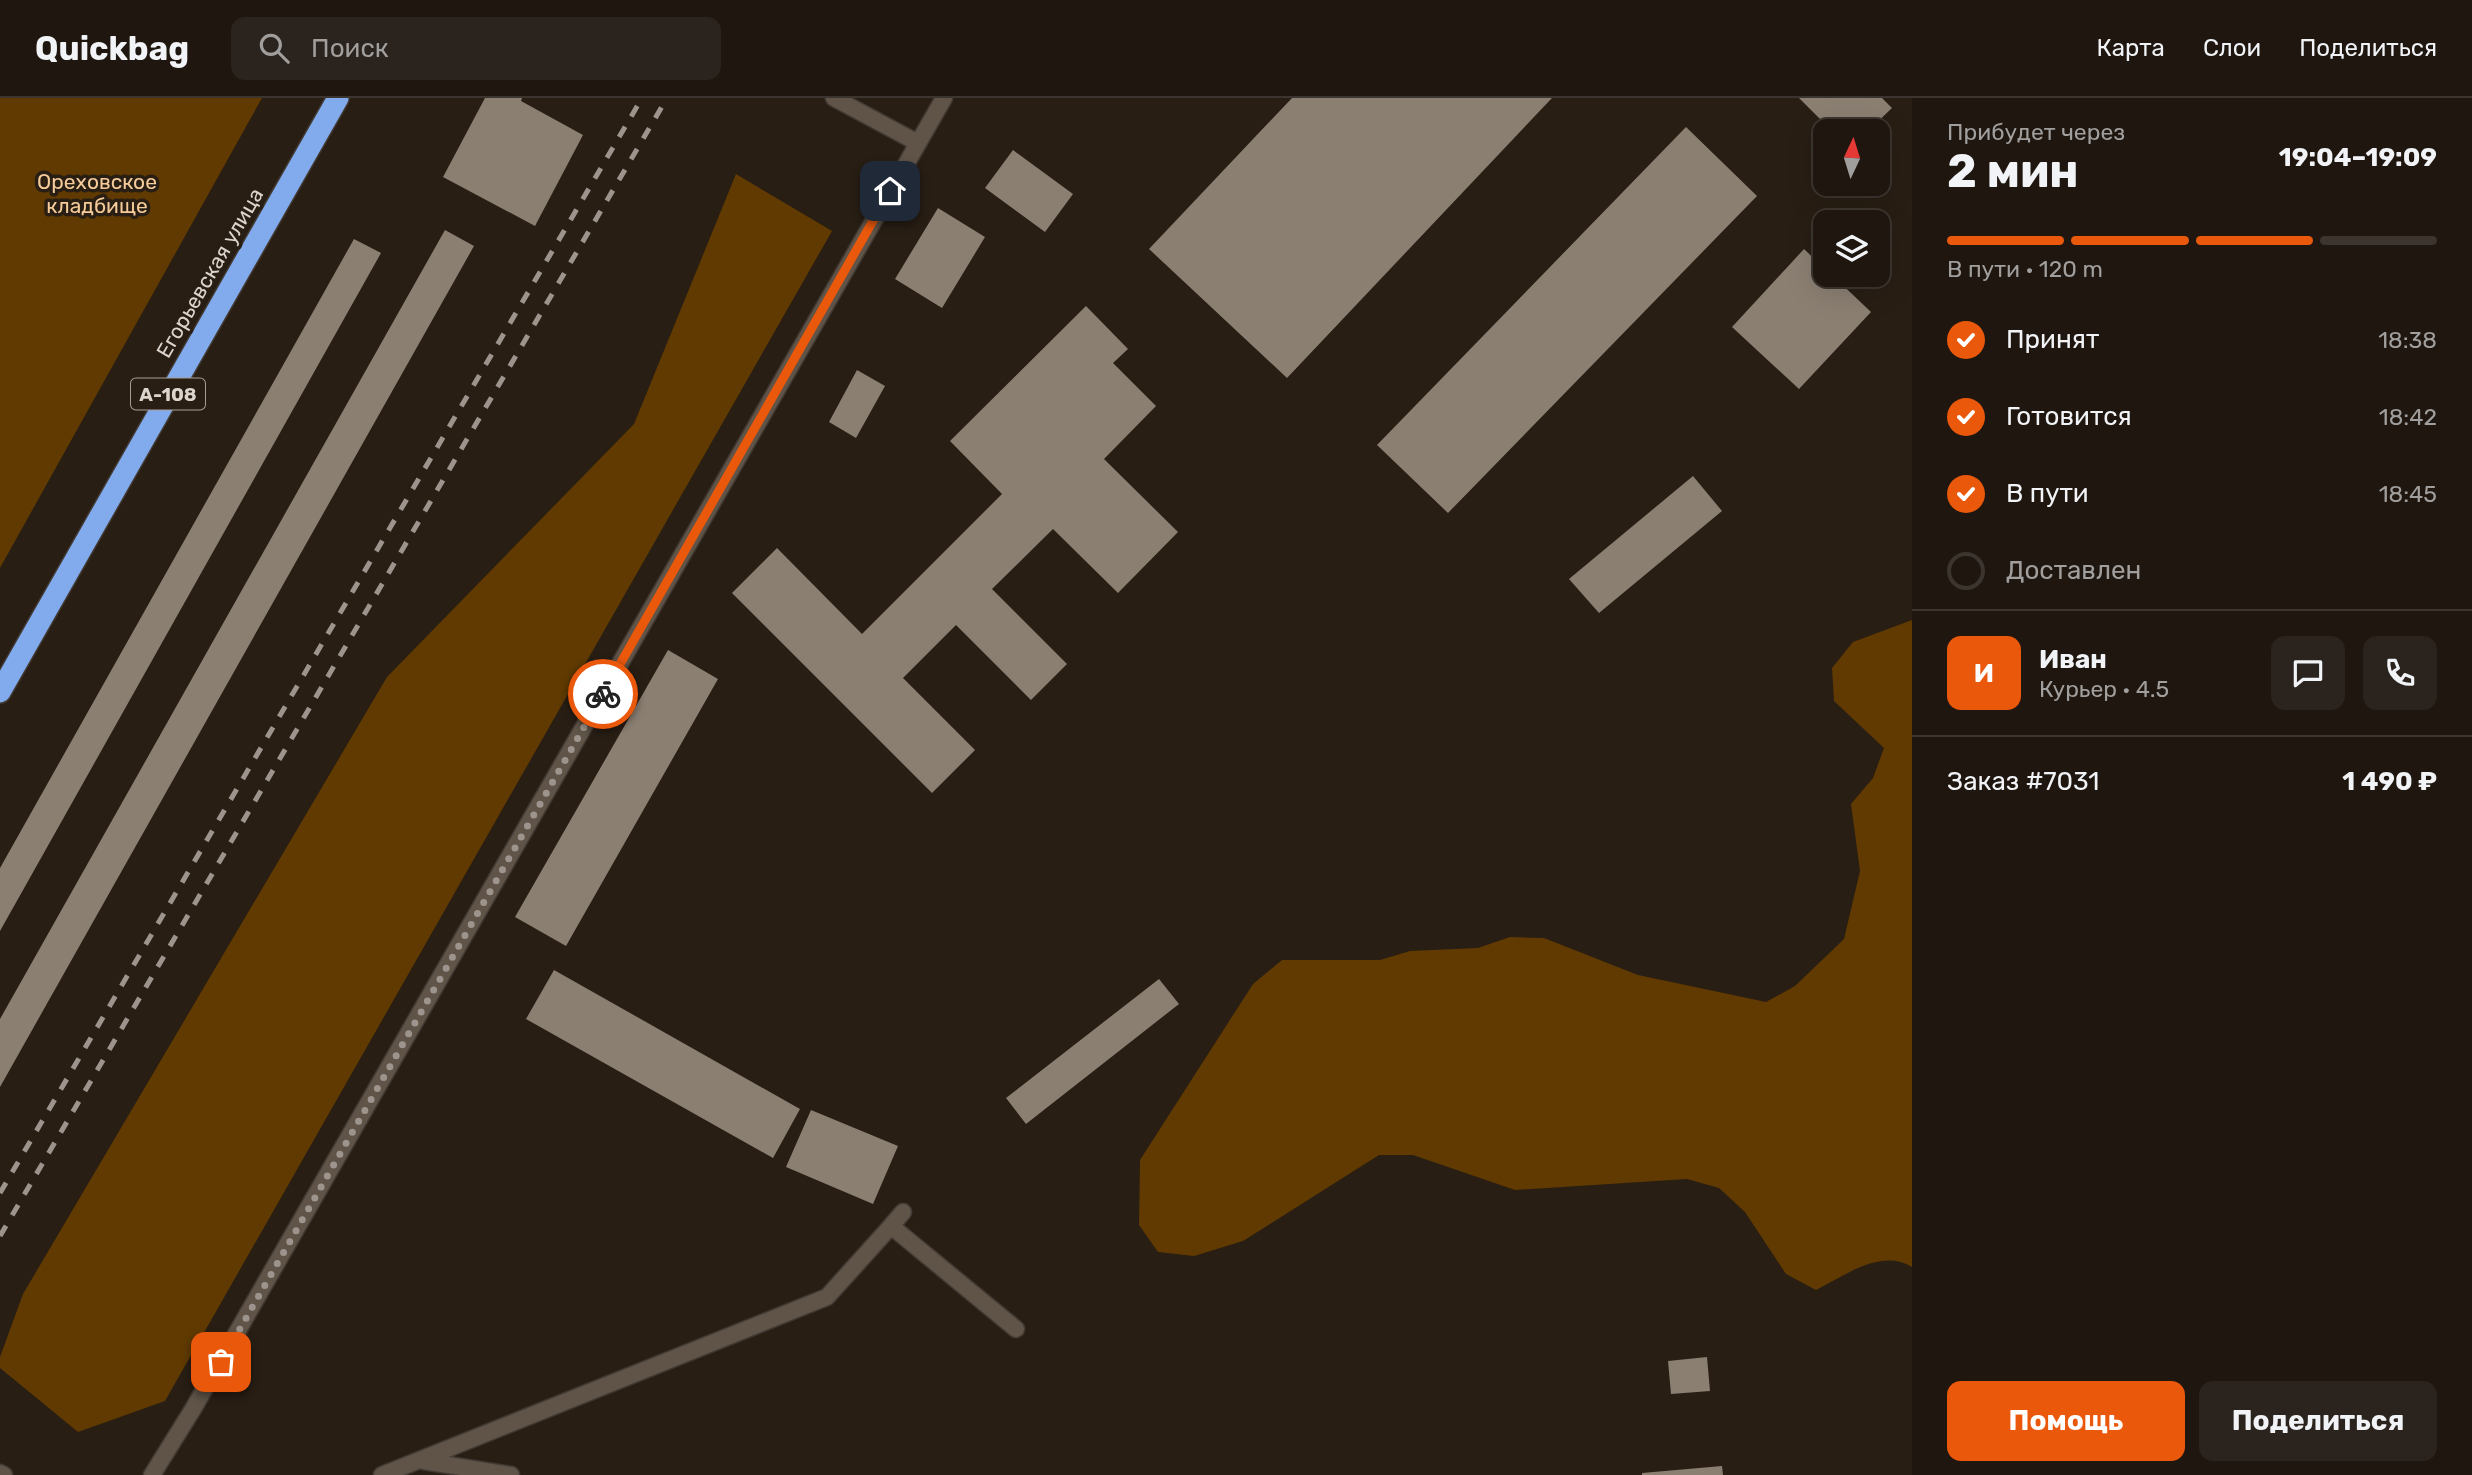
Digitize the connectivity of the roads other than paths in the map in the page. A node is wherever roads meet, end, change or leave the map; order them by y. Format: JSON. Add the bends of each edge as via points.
{"nodes":[{"id":1,"x":338,"y":98,"type":"edge"},
{"id":2,"x":834,"y":98,"type":"edge"},
{"id":3,"x":944,"y":98,"type":"edge"},
{"id":4,"x":918,"y":143,"type":"junction"},
{"id":5,"x":0,"y":692,"type":"edge"},
{"id":6,"x":903,"y":1212,"type":"dead end"},
{"id":7,"x":891,"y":1226,"type":"junction"},
{"id":8,"x":1016,"y":1329,"type":"dead end"},
{"id":9,"x":421,"y":1461,"type":"junction"},
{"id":10,"x":152,"y":1475,"type":"edge"},
{"id":11,"x":382,"y":1475,"type":"edge"},
{"id":12,"x":511,"y":1475,"type":"edge"}],
"edges":[{"from":1,"to":5,"type":"highway","name":"Егорьевская улица","number":"А-108"},
{"from":2,"to":4,"type":"lane"},
{"from":3,"to":4,"type":"lane"},
{"from":4,"to":10,"type":"lane"},
{"from":6,"to":7,"type":"lane"},
{"from":7,"to":8,"type":"lane"},
{"from":7,"to":9,"type":"lane","via":[[827,1297]]},
{"from":9,"to":11,"type":"lane"},
{"from":9,"to":12,"type":"lane"}]}
